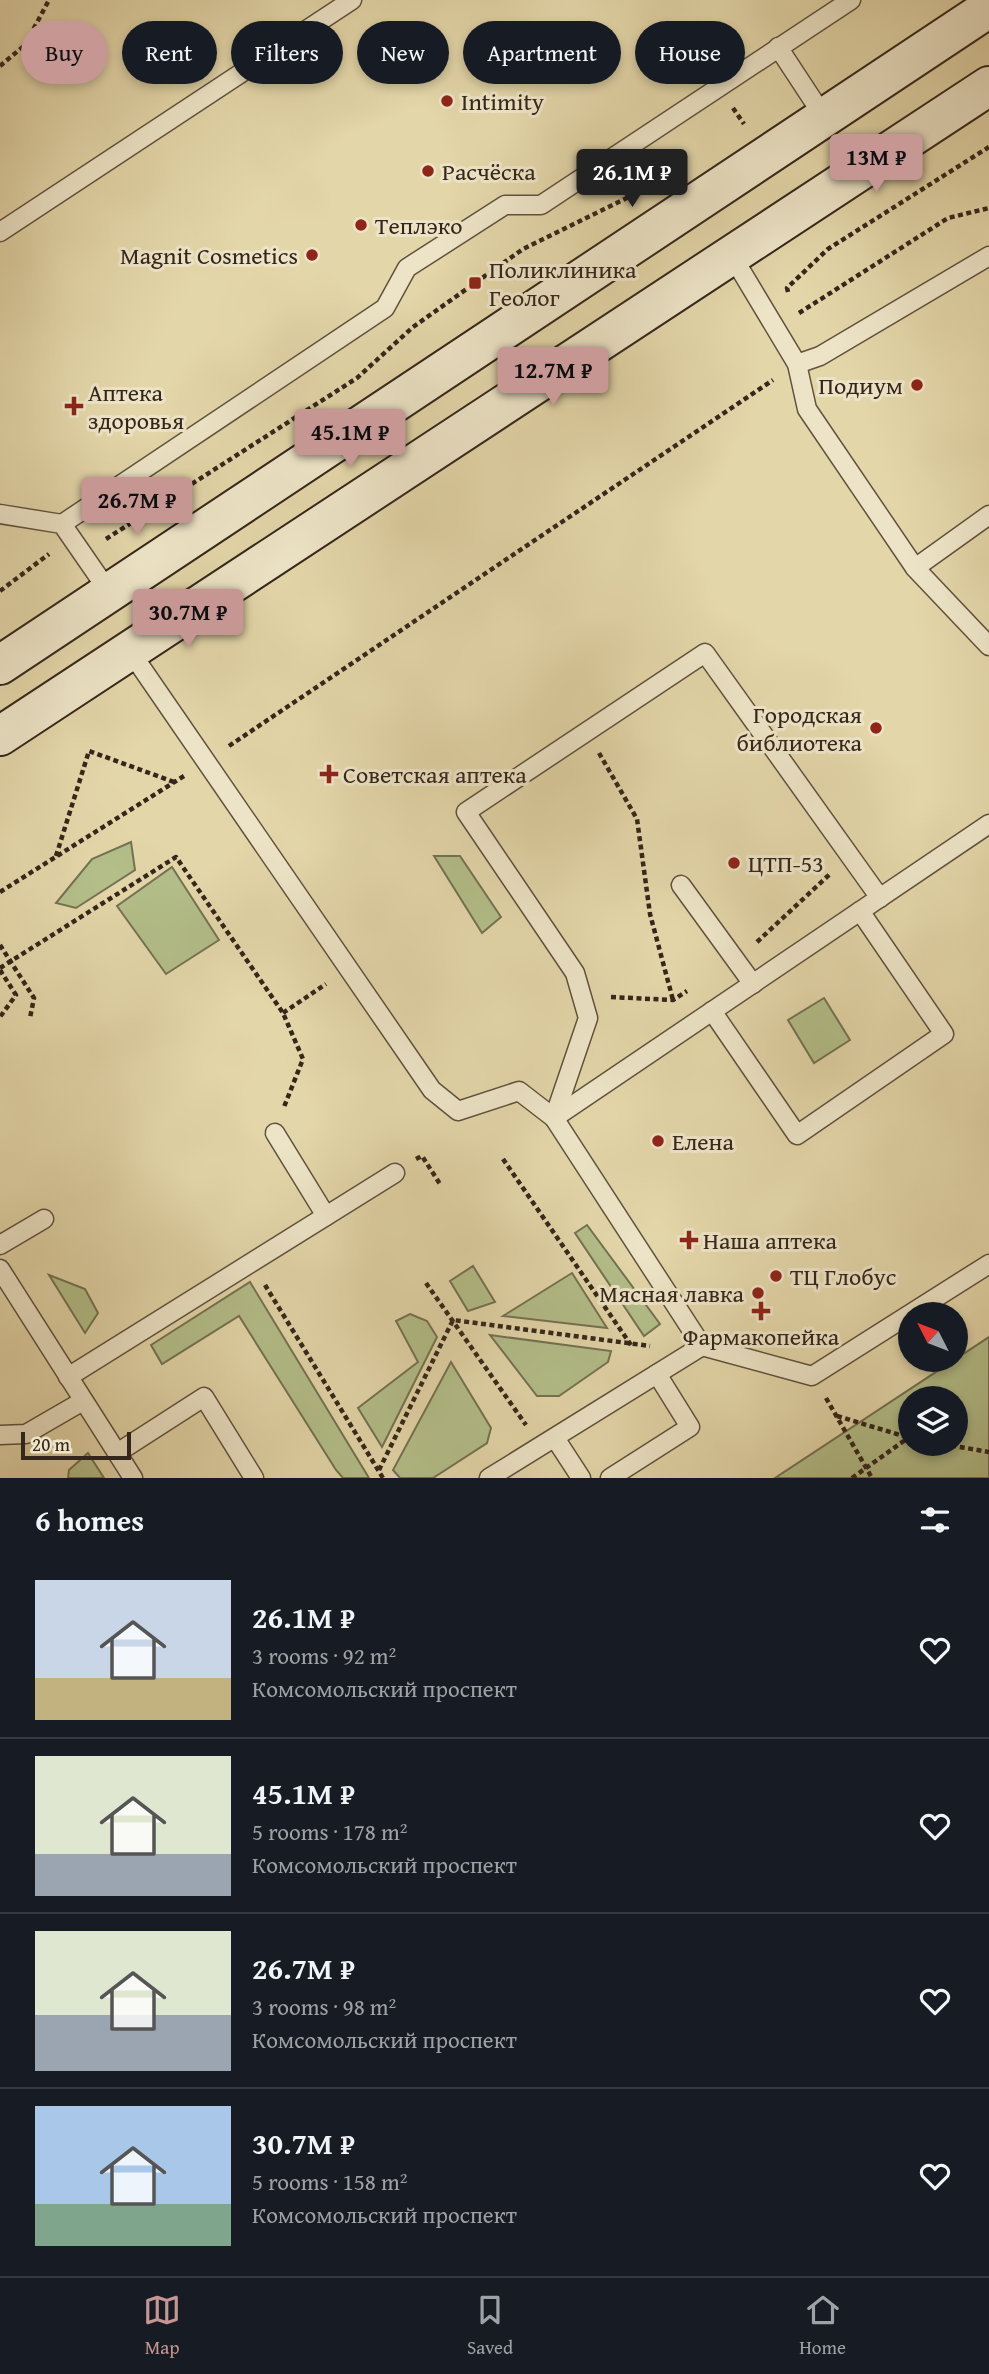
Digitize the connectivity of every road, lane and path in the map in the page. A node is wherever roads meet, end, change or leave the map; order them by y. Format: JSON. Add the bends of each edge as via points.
{"nodes":[{"id":1,"x":49,"y":0,"type":"edge"},
{"id":2,"x":352,"y":0,"type":"edge"},
{"id":3,"x":851,"y":0,"type":"edge"},
{"id":4,"x":989,"y":8,"type":"edge"},
{"id":5,"x":778,"y":47,"type":"junction"},
{"id":6,"x":0,"y":66,"type":"edge"},
{"id":7,"x":989,"y":86,"type":"edge"},
{"id":8,"x":753,"y":116,"type":"dead end"},
{"id":9,"x":824,"y":117,"type":"junction"},
{"id":10,"x":731,"y":130,"type":"dead end"},
{"id":11,"x":989,"y":147,"type":"edge"},
{"id":12,"x":639,"y":192,"type":"dead end"},
{"id":13,"x":989,"y":208,"type":"edge"},
{"id":14,"x":0,"y":232,"type":"edge"},
{"id":15,"x":731,"y":254,"type":"junction"},
{"id":16,"x":989,"y":256,"type":"edge"},
{"id":17,"x":787,"y":288,"type":"dead end"},
{"id":18,"x":799,"y":313,"type":"dead end"},
{"id":19,"x":797,"y":364,"type":"junction"},
{"id":20,"x":308,"y":459,"type":"junction"},
{"id":21,"x":342,"y":511,"type":"junction"},
{"id":22,"x":0,"y":514,"type":"edge"},
{"id":23,"x":989,"y":515,"type":"edge"},
{"id":24,"x":62,"y":524,"type":"junction"},
{"id":25,"x":83,"y":554,"type":"junction"},
{"id":26,"x":915,"y":568,"type":"junction"},
{"id":27,"x":0,"y":591,"type":"edge"},
{"id":28,"x":109,"y":592,"type":"junction"},
{"id":29,"x":989,"y":646,"type":"edge"},
{"id":30,"x":130,"y":651,"type":"junction"},
{"id":31,"x":0,"y":665,"type":"edge"},
{"id":32,"x":586,"y":732,"type":"junction"},
{"id":33,"x":0,"y":736,"type":"edge"},
{"id":34,"x":208,"y":761,"type":"junction"},
{"id":35,"x":174,"y":782,"type":"junction"},
{"id":36,"x":989,"y":824,"type":"edge"},
{"id":37,"x":56,"y":857,"type":"junction"},
{"id":38,"x":681,"y":885,"type":"dead end"},
{"id":39,"x":0,"y":892,"type":"edge"},
{"id":40,"x":880,"y":898,"type":"junction"},
{"id":41,"x":860,"y":911,"type":"junction"},
{"id":42,"x":0,"y":945,"type":"edge"},
{"id":43,"x":10,"y":961,"type":"junction"},
{"id":44,"x":0,"y":969,"type":"edge"},
{"id":45,"x":349,"y":969,"type":"junction"},
{"id":46,"x":753,"y":984,"type":"junction"},
{"id":47,"x":712,"y":1011,"type":"junction"},
{"id":48,"x":283,"y":1013,"type":"junction"},
{"id":49,"x":0,"y":1017,"type":"edge"},
{"id":50,"x":30,"y":1018,"type":"dead end"},
{"id":51,"x":684,"y":1030,"type":"junction"},
{"id":52,"x":554,"y":1118,"type":"junction"},
{"id":53,"x":275,"y":1133,"type":"joint"},
{"id":54,"x":503,"y":1159,"type":"dead end"},
{"id":55,"x":395,"y":1173,"type":"dead end"},
{"id":56,"x":326,"y":1216,"type":"junction"},
{"id":57,"x":44,"y":1219,"type":"dead end"},
{"id":58,"x":0,"y":1245,"type":"edge"},
{"id":59,"x":251,"y":1263,"type":"junction"},
{"id":60,"x":989,"y":1264,"type":"edge"},
{"id":61,"x":0,"y":1269,"type":"edge"},
{"id":62,"x":426,"y":1283,"type":"dead end"},
{"id":63,"x":453,"y":1320,"type":"junction"},
{"id":64,"x":632,"y":1346,"type":"junction"},
{"id":65,"x":702,"y":1346,"type":"junction"},
{"id":66,"x":657,"y":1374,"type":"junction"},
{"id":67,"x":812,"y":1376,"type":"junction"},
{"id":68,"x":68,"y":1377,"type":"junction"},
{"id":69,"x":83,"y":1401,"type":"junction"},
{"id":70,"x":837,"y":1416,"type":"junction"},
{"id":71,"x":0,"y":1435,"type":"edge"},
{"id":72,"x":898,"y":1435,"type":"edge"},
{"id":73,"x":548,"y":1442,"type":"junction"},
{"id":74,"x":898,"y":1446,"type":"edge"},
{"id":75,"x":968,"y":1448,"type":"edge"},
{"id":76,"x":989,"y":1452,"type":"edge"},
{"id":77,"x":117,"y":1453,"type":"junction"},
{"id":78,"x":866,"y":1469,"type":"junction"},
{"id":79,"x":379,"y":1470,"type":"junction"},
{"id":80,"x":133,"y":1478,"type":"edge"},
{"id":81,"x":254,"y":1478,"type":"edge"},
{"id":82,"x":383,"y":1478,"type":"edge"},
{"id":83,"x":489,"y":1478,"type":"edge"},
{"id":84,"x":581,"y":1478,"type":"edge"},
{"id":85,"x":610,"y":1478,"type":"edge"},
{"id":86,"x":852,"y":1478,"type":"edge"},
{"id":87,"x":872,"y":1478,"type":"edge"}],
"edges":[{"from":1,"to":6,"type":"path","via":[[25,45]]},
{"from":2,"to":14,"type":"lane"},
{"from":3,"to":5,"type":"lane"},
{"from":4,"to":9,"type":"main road"},
{"from":5,"to":9,"type":"lane"},
{"from":5,"to":24,"type":"lane","via":[[541,205],[505,205],[407,268],[385,308]]},
{"from":7,"to":15,"type":"main road"},
{"from":8,"to":10,"type":"path"},
{"from":9,"to":20,"type":"main road"},
{"from":11,"to":17,"type":"path","via":[[828,249]]},
{"from":12,"to":25,"type":"path","via":[[523,249],[413,327],[357,378]]},
{"from":13,"to":18,"type":"path","via":[[948,218]]},
{"from":15,"to":19,"type":"lane"},
{"from":15,"to":21,"type":"main road"},
{"from":16,"to":19,"type":"lane","via":[[820,356]]},
{"from":19,"to":26,"type":"lane","via":[[807,409]]},
{"from":19,"to":34,"type":"path"},
{"from":20,"to":21,"type":"main road"},
{"from":20,"to":28,"type":"main road"},
{"from":21,"to":30,"type":"main road"},
{"from":22,"to":24,"type":"lane"},
{"from":23,"to":26,"type":"lane"},
{"from":24,"to":25,"type":"lane"},
{"from":25,"to":27,"type":"path","via":[[46,554]]},
{"from":25,"to":28,"type":"lane"},
{"from":26,"to":29,"type":"lane"},
{"from":28,"to":31,"type":"main road"},
{"from":30,"to":33,"type":"main road"},
{"from":30,"to":34,"type":"lane"},
{"from":32,"to":40,"type":"lane","via":[[705,653]]},
{"from":32,"to":51,"type":"path","via":[[637,819],[650,914]]},
{"from":32,"to":52,"type":"lane","via":[[466,812],[575,973],[582,996],[588,1018]]},
{"from":34,"to":35,"type":"path"},
{"from":34,"to":45,"type":"lane"},
{"from":35,"to":37,"type":"path"},
{"from":35,"to":37,"type":"path","via":[[89,751]]},
{"from":36,"to":40,"type":"lane"},
{"from":37,"to":39,"type":"path"},
{"from":38,"to":46,"type":"lane"},
{"from":40,"to":41,"type":"lane"},
{"from":41,"to":46,"type":"lane"},
{"from":41,"to":47,"type":"lane","via":[[944,1034],[797,1135]]},
{"from":42,"to":43,"type":"path"},
{"from":43,"to":44,"type":"path"},
{"from":43,"to":48,"type":"path","via":[[176,857]]},
{"from":43,"to":50,"type":"path","via":[[34,998]]},
{"from":44,"to":49,"type":"path","via":[[16,995]]},
{"from":45,"to":48,"type":"path"},
{"from":45,"to":52,"type":"lane","via":[[432,1090],[458,1111],[519,1091]]},
{"from":46,"to":47,"type":"lane"},
{"from":47,"to":51,"type":"lane"},
{"from":48,"to":53,"type":"path","via":[[303,1059]]},
{"from":51,"to":52,"type":"lane"},
{"from":52,"to":65,"type":"lane"},
{"from":53,"to":56,"type":"lane"},
{"from":54,"to":64,"type":"path"},
{"from":55,"to":56,"type":"lane"},
{"from":56,"to":59,"type":"lane"},
{"from":57,"to":58,"type":"lane"},
{"from":59,"to":68,"type":"lane"},
{"from":59,"to":79,"type":"path"},
{"from":60,"to":67,"type":"lane"},
{"from":61,"to":68,"type":"lane"},
{"from":62,"to":63,"type":"path"},
{"from":63,"to":64,"type":"path"},
{"from":63,"to":73,"type":"path"},
{"from":63,"to":79,"type":"path"},
{"from":64,"to":65,"type":"path"},
{"from":65,"to":66,"type":"lane"},
{"from":65,"to":67,"type":"lane"},
{"from":66,"to":73,"type":"lane"},
{"from":66,"to":85,"type":"lane","via":[[690,1427]]},
{"from":67,"to":70,"type":"path"},
{"from":68,"to":69,"type":"lane"},
{"from":69,"to":71,"type":"lane","via":[[26,1434]]},
{"from":69,"to":77,"type":"lane"},
{"from":70,"to":72,"type":"path"},
{"from":70,"to":78,"type":"path"},
{"from":73,"to":83,"type":"lane"},
{"from":73,"to":84,"type":"lane"},
{"from":74,"to":78,"type":"path"},
{"from":75,"to":76,"type":"path"},
{"from":77,"to":80,"type":"lane"},
{"from":77,"to":81,"type":"lane","via":[[204,1397]]},
{"from":78,"to":86,"type":"path"},
{"from":78,"to":87,"type":"path"},
{"from":79,"to":82,"type":"path"}]}
